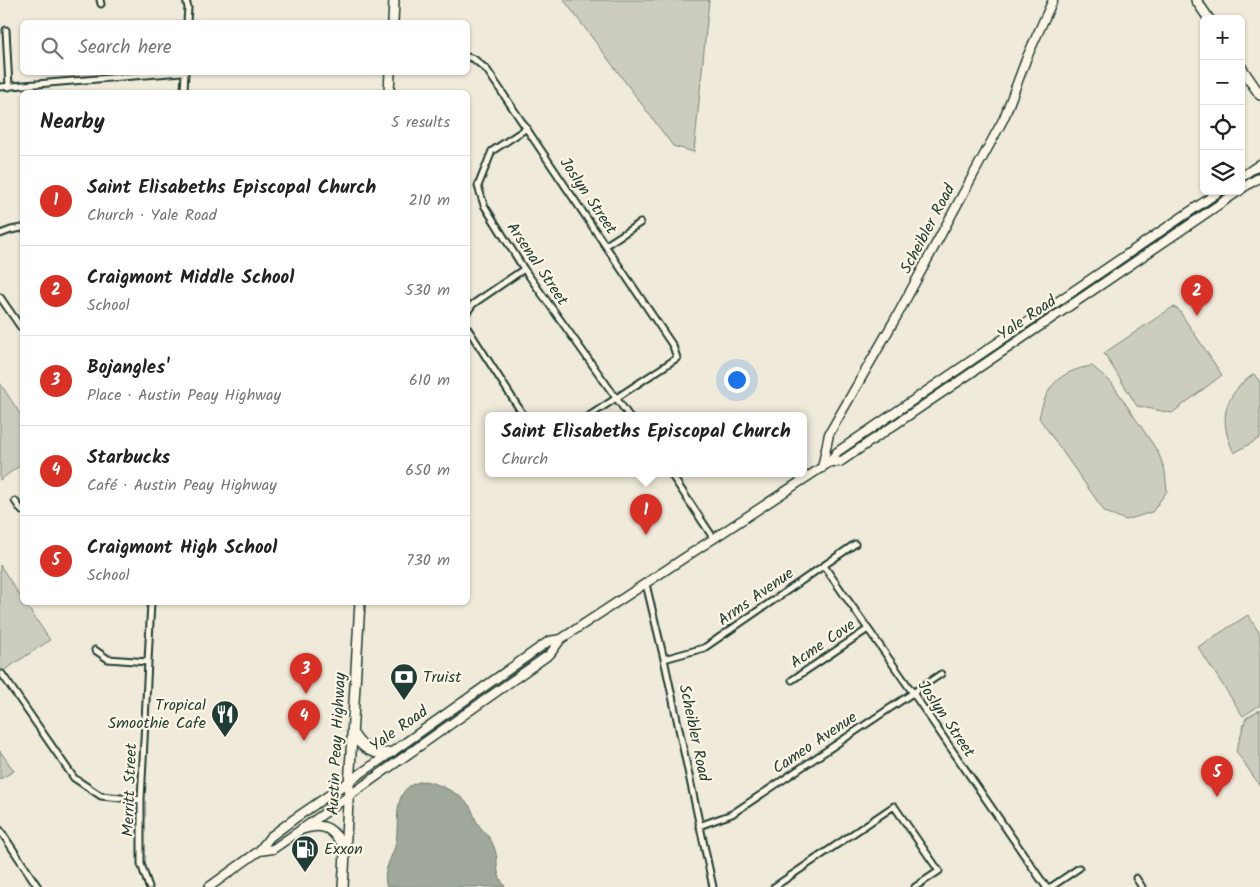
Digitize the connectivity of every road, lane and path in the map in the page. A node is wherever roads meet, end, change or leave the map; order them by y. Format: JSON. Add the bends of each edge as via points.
{"nodes":[{"id":1,"x":186,"y":0,"type":"edge"},
{"id":2,"x":394,"y":0,"type":"edge"},
{"id":3,"x":1053,"y":0,"type":"edge"},
{"id":4,"x":1196,"y":0,"type":"edge"},
{"id":5,"x":1206,"y":15,"type":"edge"},
{"id":6,"x":187,"y":20,"type":"edge"},
{"id":7,"x":392,"y":20,"type":"edge"},
{"id":8,"x":6,"y":30,"type":"dead end"},
{"id":9,"x":470,"y":57,"type":"edge"},
{"id":10,"x":1245,"y":73,"type":"edge"},
{"id":11,"x":146,"y":75,"type":"edge"},
{"id":12,"x":184,"y":75,"type":"edge"},
{"id":13,"x":390,"y":75,"type":"edge"},
{"id":14,"x":9,"y":86,"type":"junction"},
{"id":15,"x":0,"y":87,"type":"edge"},
{"id":16,"x":184,"y":90,"type":"edge"},
{"id":17,"x":389,"y":90,"type":"edge"},
{"id":18,"x":1260,"y":95,"type":"edge"},
{"id":19,"x":527,"y":128,"type":"junction"},
{"id":20,"x":1260,"y":164,"type":"edge"},
{"id":21,"x":1245,"y":174,"type":"edge"},
{"id":22,"x":1260,"y":177,"type":"edge"},
{"id":23,"x":1245,"y":187,"type":"edge"},
{"id":24,"x":1214,"y":195,"type":"edge"},
{"id":25,"x":1233,"y":195,"type":"edge"},
{"id":26,"x":640,"y":223,"type":"dead end"},
{"id":27,"x":20,"y":228,"type":"edge"},
{"id":28,"x":0,"y":234,"type":"edge"},
{"id":29,"x":606,"y":245,"type":"junction"},
{"id":30,"x":524,"y":270,"type":"junction"},
{"id":31,"x":0,"y":297,"type":"edge"},
{"id":32,"x":470,"y":308,"type":"edge"},
{"id":33,"x":20,"y":326,"type":"edge"},
{"id":34,"x":470,"y":332,"type":"edge"},
{"id":35,"x":616,"y":400,"type":"junction"},
{"id":36,"x":521,"y":412,"type":"edge"},
{"id":37,"x":596,"y":412,"type":"edge"},
{"id":38,"x":626,"y":412,"type":"edge"},
{"id":39,"x":830,"y":462,"type":"junction"},
{"id":40,"x":822,"y":468,"type":"junction"},
{"id":41,"x":673,"y":477,"type":"edge"},
{"id":42,"x":16,"y":501,"type":"dead end"},
{"id":43,"x":20,"y":508,"type":"edge"},
{"id":44,"x":715,"y":540,"type":"junction"},
{"id":45,"x":855,"y":544,"type":"dead end"},
{"id":46,"x":824,"y":566,"type":"junction"},
{"id":47,"x":646,"y":584,"type":"junction"},
{"id":48,"x":151,"y":605,"type":"edge"},
{"id":49,"x":360,"y":605,"type":"edge"},
{"id":50,"x":868,"y":629,"type":"junction"},
{"id":51,"x":561,"y":640,"type":"junction"},
{"id":52,"x":95,"y":650,"type":"dead end"},
{"id":53,"x":664,"y":659,"type":"junction"},
{"id":54,"x":148,"y":662,"type":"junction"},
{"id":55,"x":2,"y":674,"type":"dead end"},
{"id":56,"x":941,"y":674,"type":"dead end"},
{"id":57,"x":792,"y":680,"type":"dead end"},
{"id":58,"x":913,"y":693,"type":"junction"},
{"id":59,"x":353,"y":734,"type":"junction"},
{"id":60,"x":392,"y":752,"type":"junction"},
{"id":61,"x":351,"y":780,"type":"junction"},
{"id":62,"x":349,"y":795,"type":"junction"},
{"id":63,"x":141,"y":800,"type":"junction"},
{"id":64,"x":699,"y":826,"type":"junction"},
{"id":65,"x":302,"y":829,"type":"junction"},
{"id":66,"x":0,"y":830,"type":"edge"},
{"id":67,"x":346,"y":849,"type":"junction"},
{"id":68,"x":259,"y":851,"type":"junction"},
{"id":69,"x":1078,"y":868,"type":"dead end"},
{"id":70,"x":1136,"y":878,"type":"dead end"},
{"id":71,"x":38,"y":887,"type":"edge"},
{"id":72,"x":149,"y":887,"type":"edge"},
{"id":73,"x":209,"y":887,"type":"edge"},
{"id":74,"x":344,"y":887,"type":"edge"},
{"id":75,"x":712,"y":887,"type":"edge"},
{"id":76,"x":774,"y":887,"type":"edge"},
{"id":77,"x":915,"y":887,"type":"edge"},
{"id":78,"x":1046,"y":887,"type":"edge"},
{"id":79,"x":1051,"y":887,"type":"edge"},
{"id":80,"x":1142,"y":887,"type":"edge"}],
"edges":[{"from":1,"to":6,"type":"street"},
{"from":2,"to":7,"type":"main road"},
{"from":3,"to":40,"type":"main road","name":"Scheibler Road","via":[[1004,118],[829,434]]},
{"from":4,"to":5,"type":"main road"},
{"from":8,"to":14,"type":"street"},
{"from":9,"to":19,"type":"street","name":"Joslyn Street","via":[[487,70]]},
{"from":10,"to":18,"type":"main road"},
{"from":11,"to":14,"type":"street"},
{"from":12,"to":16,"type":"street"},
{"from":13,"to":17,"type":"main road"},
{"from":14,"to":15,"type":"street"},
{"from":19,"to":29,"type":"street","name":"Joslyn Street"},
{"from":19,"to":30,"type":"street","name":"Arsenal Street","via":[[492,151],[478,186],[484,205]]},
{"from":20,"to":21,"type":"main road"},
{"from":22,"to":23,"type":"main road","name":"Yale Road"},
{"from":24,"to":39,"type":"main road","name":"Yale Road","via":[[837,452]]},
{"from":25,"to":39,"type":"main road","name":"Yale Road","via":[[840,462]]},
{"from":26,"to":29,"type":"street"},
{"from":27,"to":28,"type":"street"},
{"from":29,"to":35,"type":"street","name":"Joslyn Street","via":[[673,346],[677,358]]},
{"from":30,"to":32,"type":"street"},
{"from":30,"to":35,"type":"street","name":"Arsenal Street"},
{"from":31,"to":33,"type":"street"},
{"from":34,"to":36,"type":"street"},
{"from":35,"to":37,"type":"street"},
{"from":35,"to":38,"type":"street","name":"Arsenal Street"},
{"from":39,"to":40,"type":"main road","name":"Yale Road"},
{"from":40,"to":44,"type":"main road","name":"Yale Road"},
{"from":41,"to":44,"type":"street"},
{"from":42,"to":43,"type":"street"},
{"from":44,"to":47,"type":"main road","name":"Yale Road"},
{"from":45,"to":46,"type":"street","name":"Arms Avenue"},
{"from":46,"to":50,"type":"street","name":"Joslyn Street"},
{"from":46,"to":53,"type":"street","name":"Arms Avenue","via":[[704,648]]},
{"from":47,"to":51,"type":"main road","name":"Yale Road"},
{"from":47,"to":53,"type":"street","name":"Scheibler Road"},
{"from":48,"to":54,"type":"street","name":"Merritt Street"},
{"from":49,"to":59,"type":"main road","name":"Austin Peay Highway"},
{"from":50,"to":57,"type":"street","name":"Acme Cove"},
{"from":50,"to":58,"type":"street","name":"Joslyn Street"},
{"from":51,"to":60,"type":"main road","name":"Yale Road","via":[[549,641]]},
{"from":51,"to":62,"type":"main road","name":"Yale Road","via":[[550,654]]},
{"from":52,"to":54,"type":"street","via":[[108,659]]},
{"from":53,"to":64,"type":"street","name":"Scheibler Road"},
{"from":54,"to":63,"type":"street","name":"Merritt Street"},
{"from":55,"to":63,"type":"street","via":[[74,778],[101,796]]},
{"from":56,"to":58,"type":"street","name":"Cameo Avenue"},
{"from":58,"to":64,"type":"street","name":"Cameo Avenue","via":[[732,814]]},
{"from":58,"to":78,"type":"street","name":"Joslyn Street"},
{"from":59,"to":60,"type":"main road","via":[[374,753]]},
{"from":59,"to":61,"type":"main road","name":"Austin Peay Highway"},
{"from":60,"to":61,"type":"main road","name":"Yale Road"},
{"from":61,"to":62,"type":"main road","name":"Austin Peay Highway"},
{"from":61,"to":68,"type":"main road","name":"Yale Road","via":[[270,837]]},
{"from":62,"to":65,"type":"main road","name":"Yale Road"},
{"from":62,"to":67,"type":"main road","name":"Austin Peay Highway"},
{"from":63,"to":72,"type":"street","name":"Merritt Street","via":[[141,864]]},
{"from":64,"to":75,"type":"street","name":"Scheibler Road"},
{"from":65,"to":67,"type":"main road","via":[[319,825],[326,828]]},
{"from":65,"to":68,"type":"main road","name":"Yale Road","via":[[273,849]]},
{"from":66,"to":71,"type":"street"},
{"from":67,"to":74,"type":"main road","name":"Austin Peay Highway"},
{"from":68,"to":73,"type":"main road","name":"Yale Road"},
{"from":69,"to":79,"type":"street"},
{"from":70,"to":80,"type":"street"},
{"from":76,"to":77,"type":"street","via":[[894,806],[939,871]]}]}
